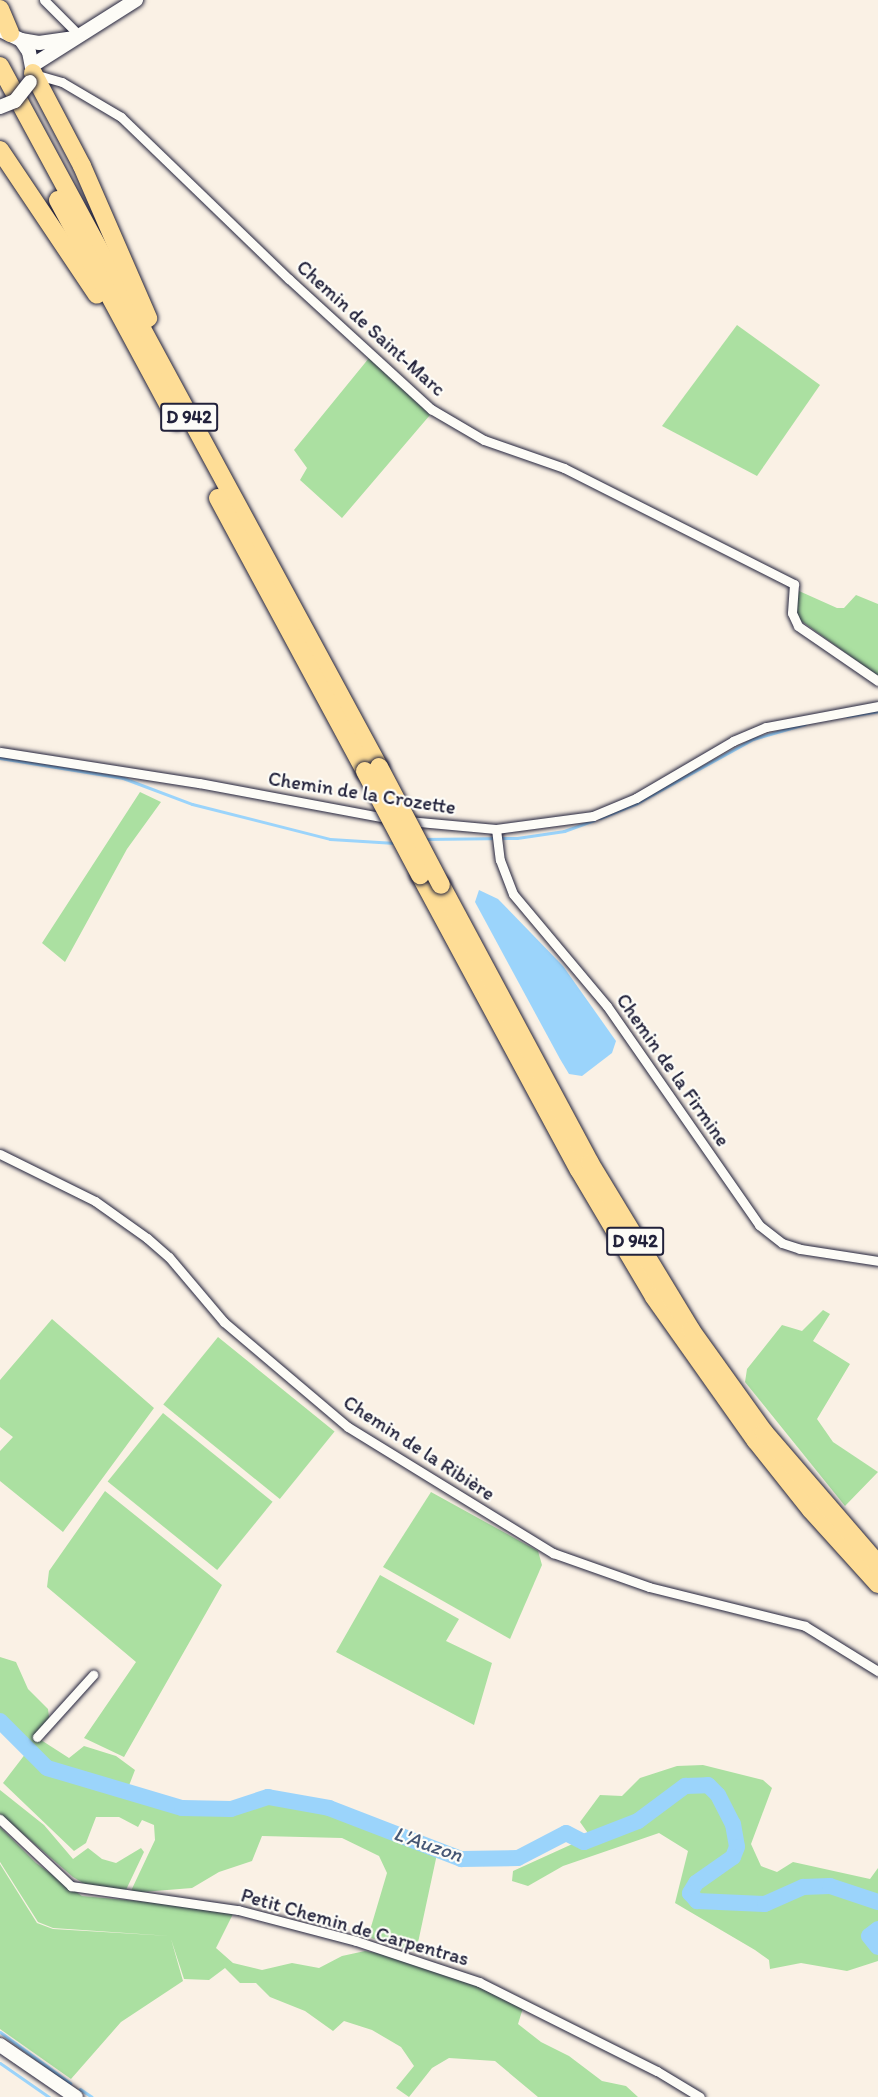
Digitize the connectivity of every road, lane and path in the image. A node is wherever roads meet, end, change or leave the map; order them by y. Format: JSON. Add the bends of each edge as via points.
{"nodes":[{"id":1,"x":44,"y":0,"type":"edge"},
{"id":2,"x":132,"y":1,"type":"edge"},
{"id":3,"x":0,"y":9,"type":"edge"},
{"id":4,"x":10,"y":34,"type":"edge"},
{"id":5,"x":80,"y":36,"type":"junction"},
{"id":6,"x":0,"y":66,"type":"edge"},
{"id":7,"x":32,"y":74,"type":"junction"},
{"id":8,"x":0,"y":92,"type":"edge"},
{"id":9,"x":0,"y":107,"type":"edge"},
{"id":10,"x":0,"y":150,"type":"edge"},
{"id":11,"x":186,"y":426,"type":"junction"},
{"id":12,"x":878,"y":681,"type":"edge"},
{"id":13,"x":878,"y":706,"type":"edge"},
{"id":14,"x":0,"y":752,"type":"edge"},
{"id":15,"x":372,"y":769,"type":"junction"},
{"id":16,"x":496,"y":829,"type":"junction"},
{"id":17,"x":0,"y":1154,"type":"edge"},
{"id":18,"x":878,"y":1261,"type":"edge"},
{"id":19,"x":878,"y":1564,"type":"edge"},
{"id":20,"x":878,"y":1584,"type":"edge"},
{"id":21,"x":878,"y":1671,"type":"edge"},
{"id":22,"x":93,"y":1675,"type":"dead end"},
{"id":23,"x":37,"y":1737,"type":"dead end"},
{"id":24,"x":0,"y":1819,"type":"edge"},
{"id":25,"x":0,"y":2045,"type":"edge"},
{"id":26,"x":76,"y":2097,"type":"edge"},
{"id":27,"x":700,"y":2097,"type":"edge"}],
"edges":[{"from":1,"to":5,"type":"street"},
{"from":2,"to":5,"type":"street"},
{"from":3,"to":4,"type":"highway"},
{"from":4,"to":5,"type":"street","via":[[56,42]]},
{"from":4,"to":7,"type":"street"},
{"from":5,"to":7,"type":"street"},
{"from":6,"to":11,"type":"highway","number":"D 942"},
{"from":7,"to":9,"type":"street","bridge":true,"via":[[15,101]]},
{"from":7,"to":11,"type":"highway","number":"D 942","via":[[82,166]]},
{"from":7,"to":12,"type":"street","name":"Chemin de Saint-Marc","via":[[62,82],[121,117],[264,256],[432,409],[484,440],[564,468],[794,584],[792,613],[798,626]]},
{"from":8,"to":11,"type":"highway","number":"D 942"},
{"from":10,"to":11,"type":"highway","number":"D 942"},
{"from":11,"to":15,"type":"highway","number":"D 942"},
{"from":13,"to":16,"type":"street","name":"Chemin de la Crozette","via":[[766,727],[733,741],[636,798],[593,816]]},
{"from":14,"to":16,"type":"street","name":"Chemin de la Crozette","via":[[199,783],[372,817]]},
{"from":15,"to":19,"type":"highway","number":"D 942","bridge":true,"via":[[441,885],[590,1163],[685,1320],[765,1432]]},
{"from":15,"to":20,"type":"highway","number":"D 942","bridge":true,"via":[[420,874],[579,1170],[654,1297],[756,1441]]},
{"from":16,"to":18,"type":"street","name":"Chemin de la Firmine","via":[[500,860],[513,894],[607,1006],[759,1225],[782,1243],[800,1249]]},
{"from":17,"to":21,"type":"street","name":"Chemin de la Ribière","via":[[95,1201],[147,1238],[169,1257],[224,1322],[348,1427],[553,1553],[649,1587],[805,1626]]},
{"from":22,"to":23,"type":"street"},
{"from":24,"to":27,"type":"street","name":"Petit Chemin de Carpentras","via":[[71,1886],[238,1910],[356,1941],[479,1982],[657,2071]]},
{"from":25,"to":26,"type":"street"}]}
